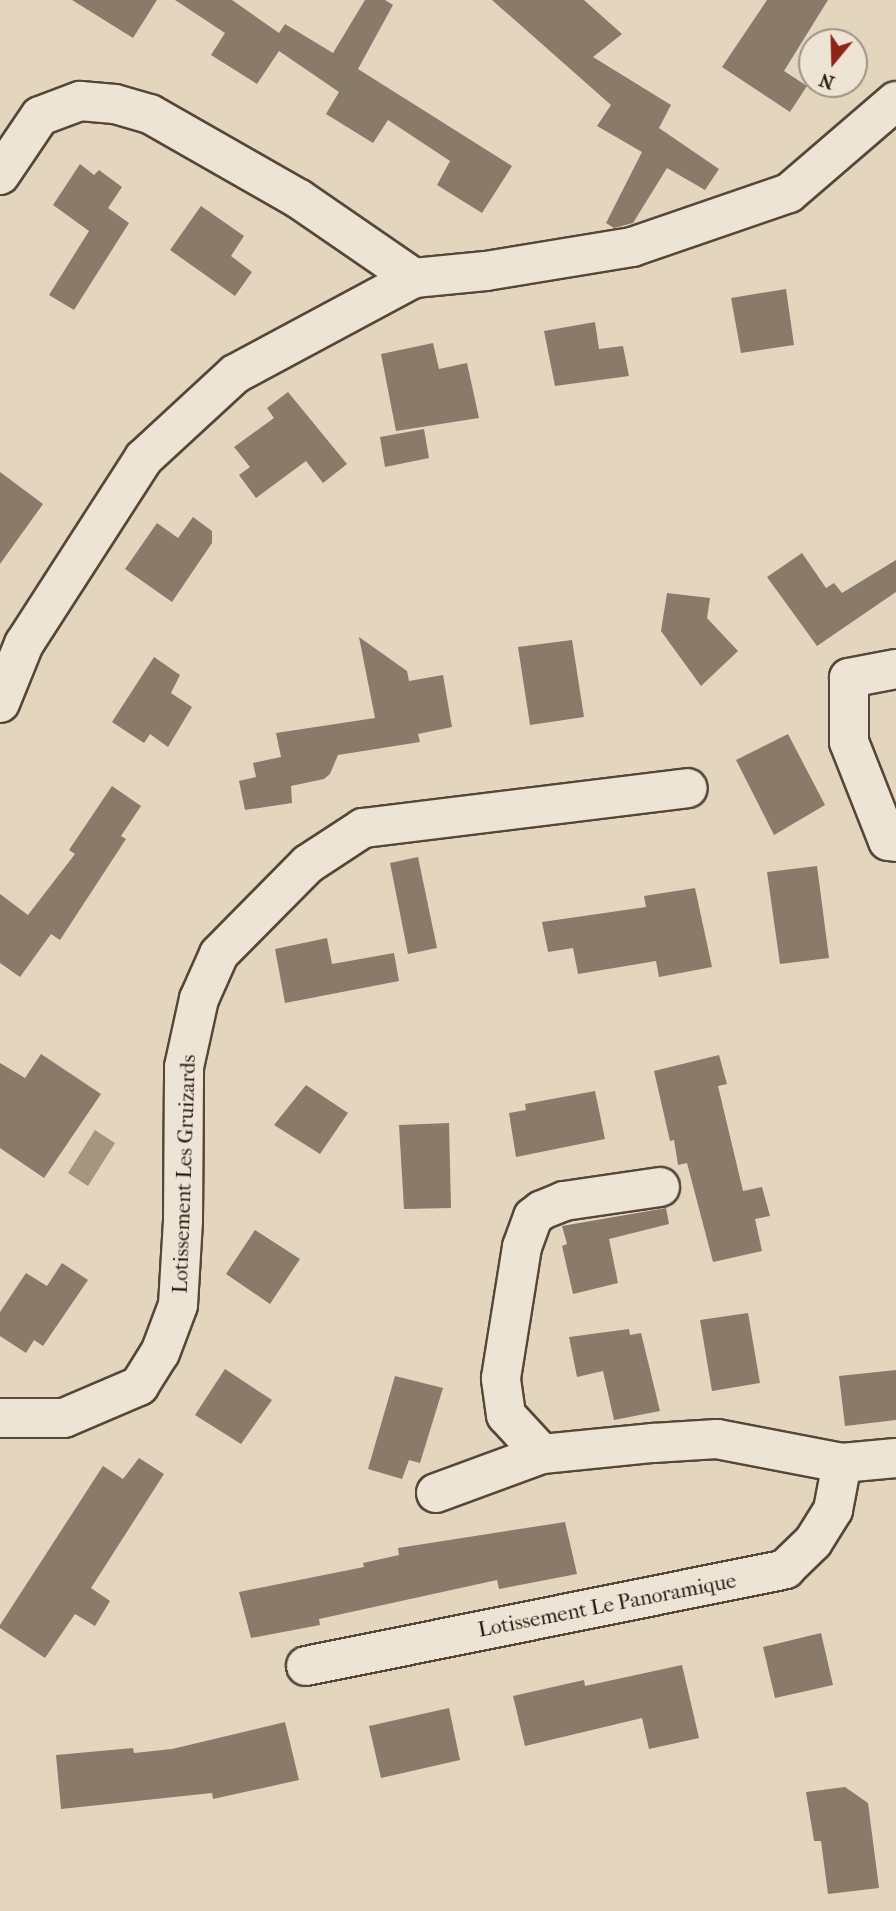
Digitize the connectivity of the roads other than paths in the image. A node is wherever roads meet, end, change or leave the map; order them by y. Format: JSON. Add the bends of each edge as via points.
{"nodes":[{"id":1,"x":896,"y":101,"type":"edge"},
{"id":2,"x":0,"y":175,"type":"edge"},
{"id":3,"x":414,"y":278,"type":"junction"},
{"id":4,"x":896,"y":669,"type":"edge"},
{"id":5,"x":3,"y":686,"type":"edge"},
{"id":6,"x":688,"y":788,"type":"dead end"},
{"id":7,"x":896,"y":842,"type":"edge"},
{"id":8,"x":660,"y":1187,"type":"dead end"},
{"id":9,"x":0,"y":1418,"type":"edge"},
{"id":10,"x":542,"y":1454,"type":"junction"},
{"id":11,"x":896,"y":1458,"type":"edge"},
{"id":12,"x":842,"y":1463,"type":"junction"},
{"id":13,"x":436,"y":1493,"type":"dead end"},
{"id":14,"x":306,"y":1666,"type":"dead end"}],
"edges":[{"from":1,"to":3,"type":"street","via":[[789,193],[632,247]]},
{"from":2,"to":3,"type":"street","via":[[40,116],[80,101],[115,104],[150,114],[299,199]]},
{"from":3,"to":5,"type":"street","via":[[235,374],[144,458],[24,644]]},
{"from":4,"to":7,"type":"street","via":[[849,678],[849,742],[888,841]]},
{"from":6,"to":9,"type":"street","name":"Lotissement Les Gruizards","via":[[363,828],[308,864],[219,954],[199,999],[184,1067],[178,1306],[160,1353],[139,1386],[64,1418]]},
{"from":8,"to":10,"type":"street","via":[[564,1201],[533,1217],[522,1247],[501,1378],[506,1415]]},
{"from":10,"to":12,"type":"street","via":[[717,1439]]},
{"from":10,"to":13,"type":"street"},
{"from":11,"to":12,"type":"street"},
{"from":12,"to":14,"type":"street","name":"Lotissement Le Panoramique","via":[[834,1510],[813,1542],[785,1569]]}]}
